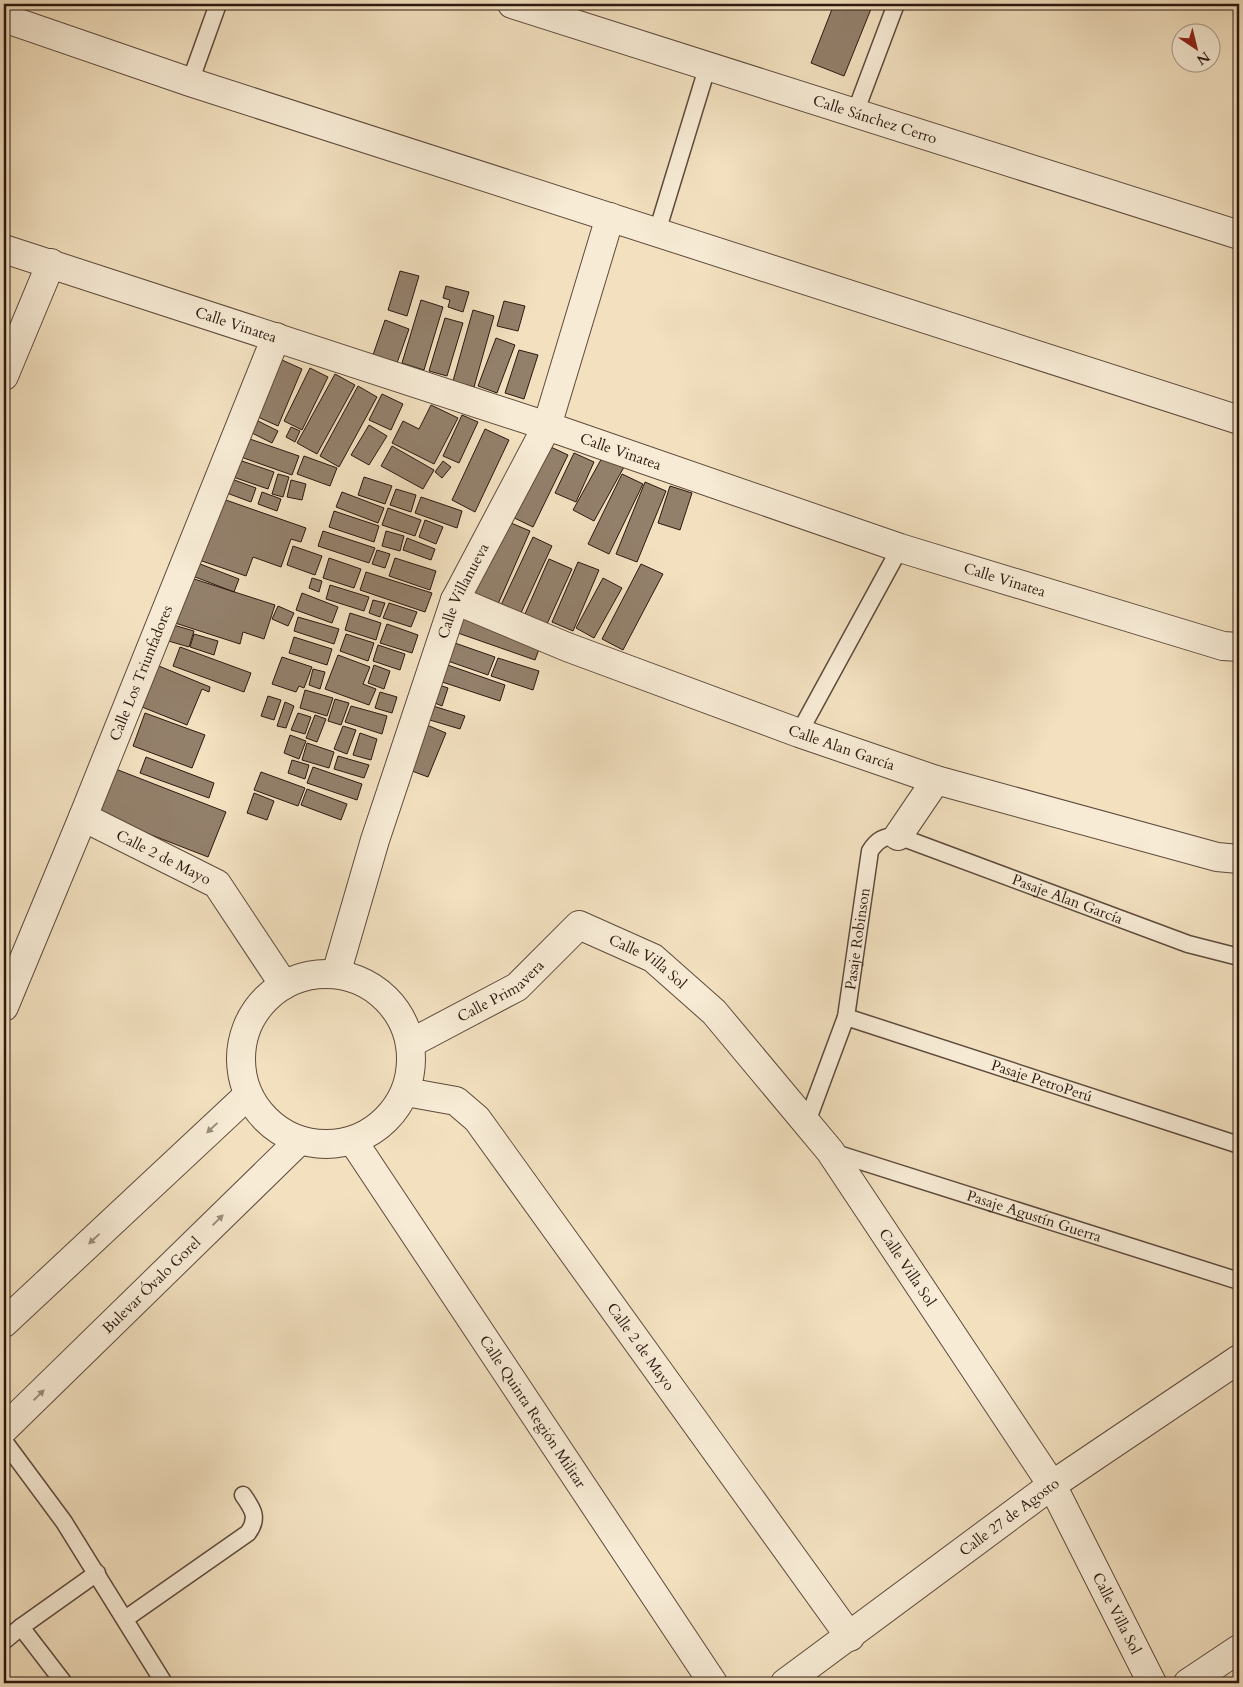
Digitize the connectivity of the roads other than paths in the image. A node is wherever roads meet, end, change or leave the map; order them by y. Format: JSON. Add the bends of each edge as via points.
{"nodes":[{"id":1,"x":218,"y":4,"type":"edge"},
{"id":2,"x":512,"y":4,"type":"edge"},
{"id":3,"x":896,"y":4,"type":"edge"},
{"id":4,"x":4,"y":18,"type":"edge"},
{"id":5,"x":708,"y":65,"type":"junction"},
{"id":6,"x":190,"y":82,"type":"junction"},
{"id":7,"x":855,"y":113,"type":"junction"},
{"id":8,"x":610,"y":217,"type":"junction"},
{"id":9,"x":657,"y":232,"type":"junction"},
{"id":10,"x":1239,"y":236,"type":"edge"},
{"id":11,"x":4,"y":248,"type":"edge"},
{"id":12,"x":51,"y":263,"type":"junction"},
{"id":13,"x":276,"y":337,"type":"junction"},
{"id":14,"x":4,"y":376,"type":"edge"},
{"id":15,"x":1239,"y":420,"type":"edge"},
{"id":16,"x":547,"y":426,"type":"junction"},
{"id":17,"x":900,"y":548,"type":"junction"},
{"id":18,"x":455,"y":600,"type":"junction"},
{"id":19,"x":1239,"y":647,"type":"edge"},
{"id":20,"x":798,"y":733,"type":"junction"},
{"id":21,"x":936,"y":780,"type":"junction"},
{"id":22,"x":83,"y":817,"type":"junction"},
{"id":23,"x":898,"y":836,"type":"junction"},
{"id":24,"x":1239,"y":859,"type":"edge"},
{"id":25,"x":579,"y":925,"type":"joint"},
{"id":26,"x":1239,"y":957,"type":"edge"},
{"id":27,"x":336,"y":974,"type":"junction"},
{"id":28,"x":284,"y":985,"type":"junction"},
{"id":29,"x":4,"y":1007,"type":"edge"},
{"id":30,"x":846,"y":1017,"type":"junction"},
{"id":31,"x":411,"y":1043,"type":"junction"},
{"id":32,"x":406,"y":1092,"type":"junction"},
{"id":33,"x":248,"y":1095,"type":"junction"},
{"id":34,"x":807,"y":1122,"type":"junction"},
{"id":35,"x":299,"y":1141,"type":"junction"},
{"id":36,"x":353,"y":1141,"type":"junction"},
{"id":37,"x":1239,"y":1145,"type":"edge"},
{"id":38,"x":830,"y":1151,"type":"junction"},
{"id":39,"x":1239,"y":1281,"type":"edge"},
{"id":40,"x":4,"y":1323,"type":"edge"},
{"id":41,"x":1239,"y":1359,"type":"edge"},
{"id":42,"x":4,"y":1429,"type":"edge"},
{"id":43,"x":4,"y":1441,"type":"edge"},
{"id":44,"x":1052,"y":1485,"type":"junction"},
{"id":45,"x":243,"y":1495,"type":"dead end"},
{"id":46,"x":97,"y":1573,"type":"junction"},
{"id":47,"x":125,"y":1619,"type":"junction"},
{"id":48,"x":21,"y":1627,"type":"junction"},
{"id":49,"x":850,"y":1637,"type":"junction"},
{"id":50,"x":4,"y":1641,"type":"edge"},
{"id":51,"x":1239,"y":1649,"type":"edge"},
{"id":52,"x":64,"y":1683,"type":"edge"},
{"id":53,"x":164,"y":1683,"type":"edge"},
{"id":54,"x":713,"y":1683,"type":"edge"},
{"id":55,"x":785,"y":1683,"type":"edge"},
{"id":56,"x":1152,"y":1683,"type":"edge"},
{"id":57,"x":1188,"y":1683,"type":"edge"}],
"edges":[{"from":1,"to":6,"type":"lane"},
{"from":2,"to":5,"type":"street","name":"Calle Sánchez Cerro"},
{"from":3,"to":7,"type":"lane"},
{"from":4,"to":6,"type":"street"},
{"from":5,"to":7,"type":"street","name":"Calle Sánchez Cerro"},
{"from":5,"to":9,"type":"lane"},
{"from":6,"to":8,"type":"street"},
{"from":7,"to":10,"type":"street","name":"Calle Sánchez Cerro"},
{"from":8,"to":9,"type":"street"},
{"from":8,"to":16,"type":"street","name":"Calle Villanueva"},
{"from":9,"to":15,"type":"street"},
{"from":11,"to":12,"type":"street","name":"Calle Vinatea"},
{"from":12,"to":13,"type":"street","name":"Calle Vinatea"},
{"from":12,"to":14,"type":"street"},
{"from":13,"to":16,"type":"street","name":"Calle Vinatea"},
{"from":13,"to":22,"type":"street","name":"Calle Los Triunfadores"},
{"from":16,"to":17,"type":"street","name":"Calle Vinatea"},
{"from":16,"to":18,"type":"street","name":"Calle Villanueva"},
{"from":17,"to":19,"type":"street","name":"Calle Vinatea","via":[[1223,646]]},
{"from":17,"to":20,"type":"lane"},
{"from":18,"to":20,"type":"street","name":"Calle Alan García","via":[[567,647]]},
{"from":18,"to":27,"type":"street","name":"Calle Villanueva","via":[[374,840]]},
{"from":20,"to":21,"type":"street","name":"Calle Alan García"},
{"from":21,"to":23,"type":"street"},
{"from":21,"to":24,"type":"street","name":"Calle Alan García","via":[[1217,857]]},
{"from":22,"to":28,"type":"street","name":"Calle 2 de Mayo","via":[[217,884]]},
{"from":22,"to":29,"type":"street","name":"Calle Los Triunfadores"},
{"from":23,"to":26,"type":"lane","name":"Pasaje Alan García","via":[[1188,944]]},
{"from":23,"to":30,"type":"lane","name":"Pasaje Robinson","via":[[886,836],[870,851]]},
{"from":25,"to":31,"type":"street","name":"Calle Primavera","via":[[517,987]]},
{"from":25,"to":34,"type":"street","name":"Calle Villa Sol","via":[[654,958],[714,1012]]},
{"from":27,"to":28,"type":"street","via":[[309,975]]},
{"from":27,"to":31,"type":"street","via":[[362,981],[385,996],[402,1017]]},
{"from":28,"to":33,"type":"street","via":[[264,1001],[249,1022],[242,1045],[241,1071]]},
{"from":30,"to":34,"type":"lane","name":"Pasaje Robinson"},
{"from":30,"to":37,"type":"lane","name":"Pasaje PetroPerú"},
{"from":31,"to":32,"type":"street","via":[[412,1068]]},
{"from":32,"to":36,"type":"street","via":[[393,1113]]},
{"from":32,"to":49,"type":"street","name":"Calle 2 de Mayo","via":[[456,1101],[477,1119]]},
{"from":33,"to":35,"type":"street","via":[[261,1115],[278,1131]]},
{"from":33,"to":40,"type":"street","one_way":true},
{"from":34,"to":38,"type":"street","name":"Calle Villa Sol"},
{"from":35,"to":36,"type":"street","via":[[327,1145]]},
{"from":42,"to":35,"type":"street","name":"Bulevar Óvalo Gorel","one_way":true},
{"from":36,"to":54,"type":"street","name":"Calle Quinta Región Militar"},
{"from":38,"to":39,"type":"lane","name":"Pasaje Agustín Guerra"},
{"from":38,"to":44,"type":"street","name":"Calle Villa Sol"},
{"from":41,"to":44,"type":"street","name":"Calle 27 de Agosto"},
{"from":43,"to":46,"type":"lane"},
{"from":44,"to":49,"type":"street","name":"Calle 27 de Agosto"},
{"from":44,"to":56,"type":"street","name":"Calle Villa Sol"},
{"from":45,"to":47,"type":"lane","via":[[255,1512],[254,1524],[248,1533]]},
{"from":46,"to":47,"type":"lane"},
{"from":46,"to":48,"type":"lane"},
{"from":47,"to":53,"type":"lane"},
{"from":48,"to":50,"type":"lane"},
{"from":48,"to":52,"type":"lane"},
{"from":49,"to":55,"type":"street","name":"Calle 27 de Agosto"},
{"from":51,"to":57,"type":"street"}]}
